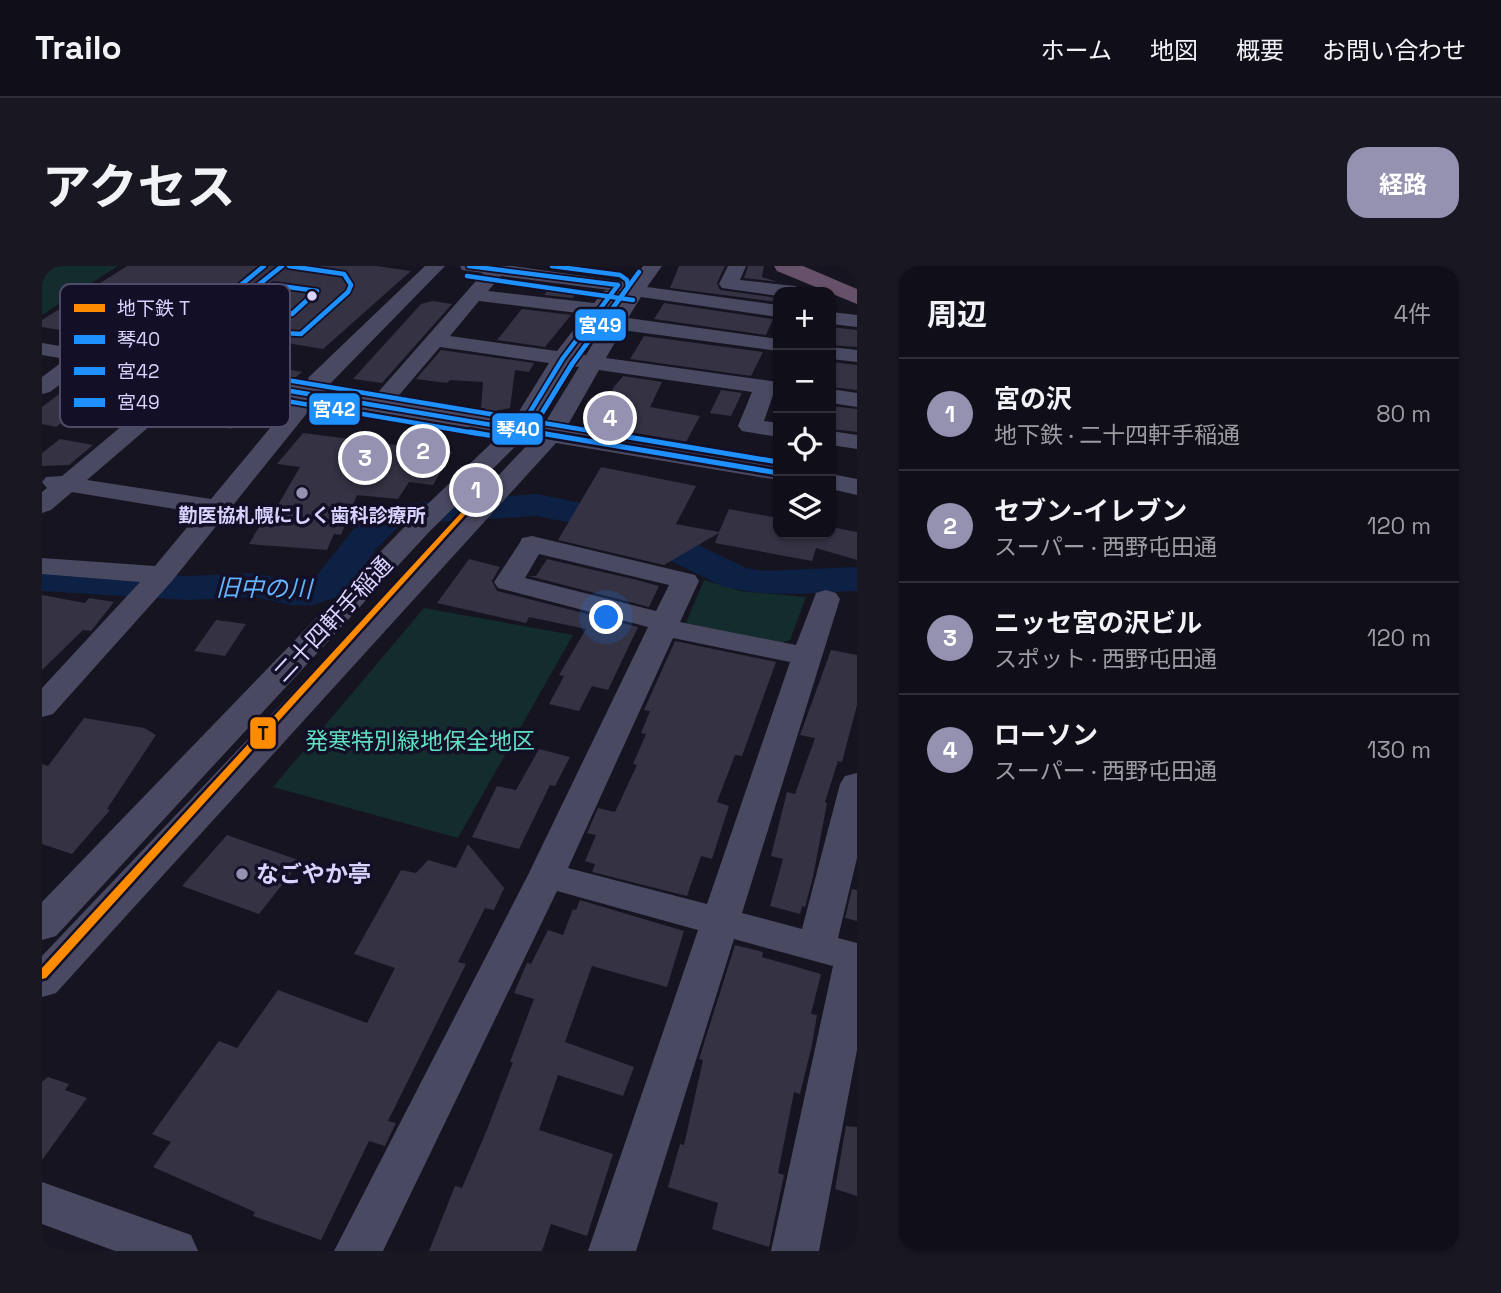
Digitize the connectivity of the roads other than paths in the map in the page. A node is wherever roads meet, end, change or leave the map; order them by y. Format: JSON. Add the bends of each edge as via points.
{"nodes":[{"id":1,"x":436,"y":266,"type":"edge"},
{"id":2,"x":469,"y":266,"type":"edge"},
{"id":3,"x":631,"y":266,"type":"edge"},
{"id":4,"x":653,"y":266,"type":"edge"},
{"id":5,"x":737,"y":266,"type":"edge"},
{"id":6,"x":785,"y":266,"type":"edge"},
{"id":7,"x":813,"y":266,"type":"edge"},
{"id":8,"x":497,"y":268,"type":"edge"},
{"id":9,"x":626,"y":287,"type":"junction"},
{"id":10,"x":773,"y":289,"type":"edge"},
{"id":11,"x":848,"y":292,"type":"edge"},
{"id":12,"x":474,"y":295,"type":"junction"},
{"id":13,"x":773,"y":310,"type":"edge"},
{"id":14,"x":609,"y":317,"type":"junction"},
{"id":15,"x":836,"y":319,"type":"edge"},
{"id":16,"x":857,"y":321,"type":"edge"},
{"id":17,"x":436,"y":340,"type":"junction"},
{"id":18,"x":773,"y":344,"type":"edge"},
{"id":19,"x":42,"y":349,"type":"edge"},
{"id":20,"x":60,"y":352,"type":"edge"},
{"id":21,"x":836,"y":354,"type":"edge"},
{"id":22,"x":857,"y":356,"type":"edge"},
{"id":23,"x":564,"y":358,"type":"junction"},
{"id":24,"x":593,"y":362,"type":"junction"},
{"id":25,"x":60,"y":374,"type":"edge"},
{"id":26,"x":42,"y":387,"type":"edge"},
{"id":27,"x":772,"y":388,"type":"edge"},
{"id":28,"x":290,"y":391,"type":"edge"},
{"id":29,"x":310,"y":395,"type":"junction"},
{"id":30,"x":836,"y":397,"type":"edge"},
{"id":31,"x":857,"y":400,"type":"edge"},
{"id":32,"x":378,"y":406,"type":"junction"},
{"id":33,"x":290,"y":420,"type":"edge"},
{"id":34,"x":134,"y":427,"type":"edge"},
{"id":35,"x":284,"y":427,"type":"edge"},
{"id":36,"x":773,"y":429,"type":"edge"},
{"id":37,"x":519,"y":430,"type":"junction"},
{"id":38,"x":550,"y":435,"type":"junction"},
{"id":39,"x":836,"y":439,"type":"edge"},
{"id":40,"x":857,"y":442,"type":"edge"},
{"id":41,"x":773,"y":472,"type":"edge"},
{"id":42,"x":42,"y":480,"type":"edge"},
{"id":43,"x":836,"y":483,"type":"edge"},
{"id":44,"x":67,"y":484,"type":"junction"},
{"id":45,"x":857,"y":487,"type":"edge"},
{"id":46,"x":42,"y":505,"type":"edge"},
{"id":47,"x":219,"y":508,"type":"junction"},
{"id":48,"x":460,"y":509,"type":"junction"},
{"id":49,"x":42,"y":566,"type":"edge"},
{"id":50,"x":152,"y":585,"type":"junction"},
{"id":51,"x":42,"y":588,"type":"edge"},
{"id":52,"x":826,"y":599,"type":"dead end"},
{"id":53,"x":664,"y":625,"type":"junction"},
{"id":54,"x":807,"y":656,"type":"junction"},
{"id":55,"x":55,"y":673,"type":"edge"},
{"id":56,"x":42,"y":707,"type":"edge"},
{"id":57,"x":857,"y":783,"type":"edge"},
{"id":58,"x":849,"y":848,"type":"edge"},
{"id":59,"x":546,"y":875,"type":"junction"},
{"id":60,"x":720,"y":922,"type":"junction"},
{"id":61,"x":42,"y":926,"type":"edge"},
{"id":62,"x":843,"y":954,"type":"edge"},
{"id":63,"x":42,"y":982,"type":"edge"},
{"id":64,"x":42,"y":1203,"type":"edge"},
{"id":65,"x":174,"y":1251,"type":"edge"},
{"id":66,"x":358,"y":1251,"type":"edge"},
{"id":67,"x":612,"y":1251,"type":"edge"},
{"id":68,"x":795,"y":1251,"type":"edge"}],
"edges":[{"from":1,"to":29,"type":"street","via":[[317,382]]},
{"from":2,"to":8,"type":"street"},
{"from":3,"to":9,"type":"street","name":"二十四軒手稲通"},
{"from":4,"to":9,"type":"street","name":"二十四軒手稲通"},
{"from":5,"to":10,"type":"street","via":[[729,284]]},
{"from":6,"to":11,"type":"highway"},
{"from":7,"to":11,"type":"highway"},
{"from":8,"to":9,"type":"street"},
{"from":8,"to":12,"type":"street"},
{"from":9,"to":13,"type":"street"},
{"from":9,"to":14,"type":"street","name":"二十四軒手稲通"},
{"from":12,"to":14,"type":"street"},
{"from":12,"to":17,"type":"street"},
{"from":14,"to":18,"type":"street"},
{"from":14,"to":23,"type":"street","name":"二十四軒手稲通"},
{"from":14,"to":24,"type":"street","name":"二十四軒手稲通"},
{"from":15,"to":16,"type":"street"},
{"from":17,"to":23,"type":"street"},
{"from":17,"to":32,"type":"street"},
{"from":19,"to":20,"type":"street"},
{"from":21,"to":22,"type":"street"},
{"from":23,"to":24,"type":"street"},
{"from":23,"to":37,"type":"street","name":"二十四軒手稲通"},
{"from":24,"to":27,"type":"street"},
{"from":24,"to":38,"type":"street","name":"二十四軒手稲通"},
{"from":25,"to":26,"type":"street"},
{"from":27,"to":36,"type":"street","via":[[750,426]]},
{"from":28,"to":29,"type":"street"},
{"from":29,"to":32,"type":"street"},
{"from":29,"to":33,"type":"street"},
{"from":30,"to":31,"type":"street"},
{"from":32,"to":37,"type":"street"},
{"from":34,"to":44,"type":"street"},
{"from":35,"to":47,"type":"street"},
{"from":37,"to":38,"type":"street"},
{"from":37,"to":48,"type":"street","name":"二十四軒手稲通"},
{"from":38,"to":41,"type":"street"},
{"from":38,"to":48,"type":"street","name":"二十四軒手稲通","via":[[495,494]]},
{"from":39,"to":40,"type":"street"},
{"from":42,"to":44,"type":"street"},
{"from":43,"to":45,"type":"street"},
{"from":44,"to":46,"type":"street"},
{"from":44,"to":47,"type":"street"},
{"from":47,"to":50,"type":"street"},
{"from":48,"to":61,"type":"street","name":"二十四軒手稲通","via":[[421,525]]},
{"from":48,"to":63,"type":"street","name":"二十四軒手稲通"},
{"from":49,"to":50,"type":"street"},
{"from":50,"to":51,"type":"street"},
{"from":50,"to":55,"type":"street"},
{"from":52,"to":54,"type":"street"},
{"from":53,"to":53,"type":"street","via":[[547,592],[508,582],[532,544],[685,581]]},
{"from":53,"to":54,"type":"street"},
{"from":53,"to":59,"type":"street"},
{"from":54,"to":60,"type":"street"},
{"from":55,"to":56,"type":"street"},
{"from":57,"to":58,"type":"street"},
{"from":58,"to":62,"type":"street"},
{"from":59,"to":60,"type":"street"},
{"from":59,"to":66,"type":"street"},
{"from":60,"to":62,"type":"street"},
{"from":60,"to":67,"type":"street"},
{"from":62,"to":68,"type":"street"},
{"from":64,"to":65,"type":"street"}]}
